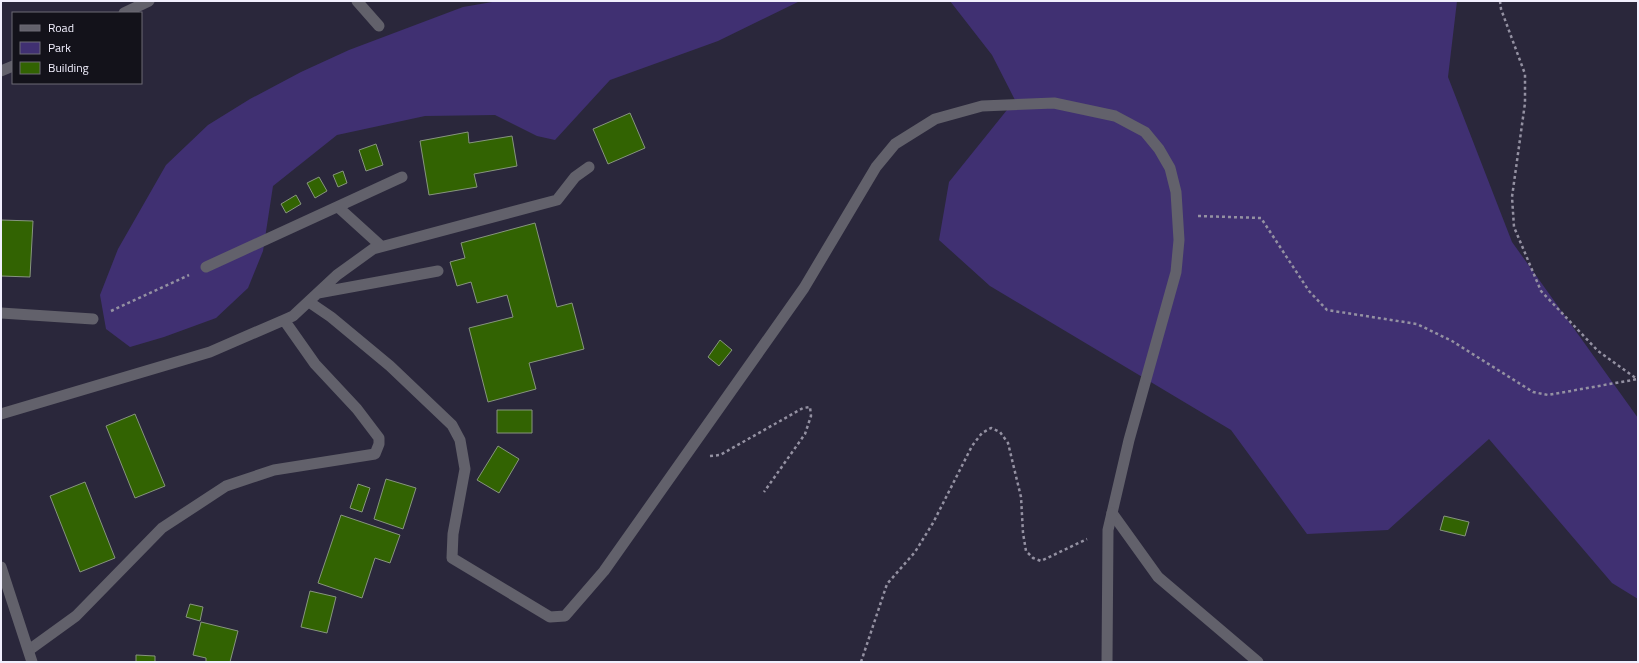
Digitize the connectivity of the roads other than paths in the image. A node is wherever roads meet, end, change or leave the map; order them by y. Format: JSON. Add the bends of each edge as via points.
{"nodes":[{"id":1,"x":149,"y":1,"type":"edge"},
{"id":2,"x":356,"y":1,"type":"edge"},
{"id":3,"x":126,"y":12,"type":"edge"},
{"id":4,"x":379,"y":26,"type":"dead end"},
{"id":5,"x":12,"y":66,"type":"edge"},
{"id":6,"x":1,"y":71,"type":"edge"},
{"id":7,"x":588,"y":167,"type":"dead end"},
{"id":8,"x":402,"y":177,"type":"dead end"},
{"id":9,"x":338,"y":207,"type":"junction"},
{"id":10,"x":382,"y":246,"type":"junction"},
{"id":11,"x":206,"y":267,"type":"road end"},
{"id":12,"x":438,"y":271,"type":"dead end"},
{"id":13,"x":318,"y":293,"type":"junction"},
{"id":14,"x":309,"y":302,"type":"junction"},
{"id":15,"x":1,"y":313,"type":"edge"},
{"id":16,"x":93,"y":319,"type":"road end"},
{"id":17,"x":284,"y":320,"type":"junction"},
{"id":18,"x":1,"y":414,"type":"edge"},
{"id":19,"x":1112,"y":513,"type":"junction"},
{"id":20,"x":1,"y":567,"type":"edge"},
{"id":21,"x":29,"y":650,"type":"junction"},
{"id":22,"x":32,"y":662,"type":"edge"},
{"id":23,"x":1107,"y":662,"type":"edge"},
{"id":24,"x":1258,"y":662,"type":"edge"}],
"edges":[{"from":1,"to":3,"type":"street"},
{"from":2,"to":4,"type":"street"},
{"from":5,"to":6,"type":"street"},
{"from":7,"to":10,"type":"street","via":[[575,177],[557,200]]},
{"from":8,"to":9,"type":"street"},
{"from":9,"to":10,"type":"street"},
{"from":9,"to":11,"type":"street"},
{"from":10,"to":13,"type":"street","via":[[373,249],[337,275]]},
{"from":12,"to":13,"type":"street"},
{"from":13,"to":14,"type":"street"},
{"from":14,"to":17,"type":"street","via":[[293,316]]},
{"from":14,"to":19,"type":"street","via":[[390,366],[452,424],[460,440],[465,469],[453,534],[452,558],[550,617],[565,616],[604,571],[804,288],[876,167],[895,144],[935,119],[982,106],[1054,103],[1115,116],[1145,132],[1170,168],[1176,192],[1179,240],[1176,272],[1129,440]]},
{"from":15,"to":16,"type":"street"},
{"from":17,"to":18,"type":"street","via":[[210,352]]},
{"from":17,"to":21,"type":"street","via":[[315,364],[357,409],[379,438],[375,454],[274,470],[226,486],[162,528],[76,616]]},
{"from":19,"to":23,"type":"street","via":[[1108,530]]},
{"from":19,"to":24,"type":"street","via":[[1158,577]]},
{"from":20,"to":21,"type":"street"},
{"from":21,"to":22,"type":"street"}]}
